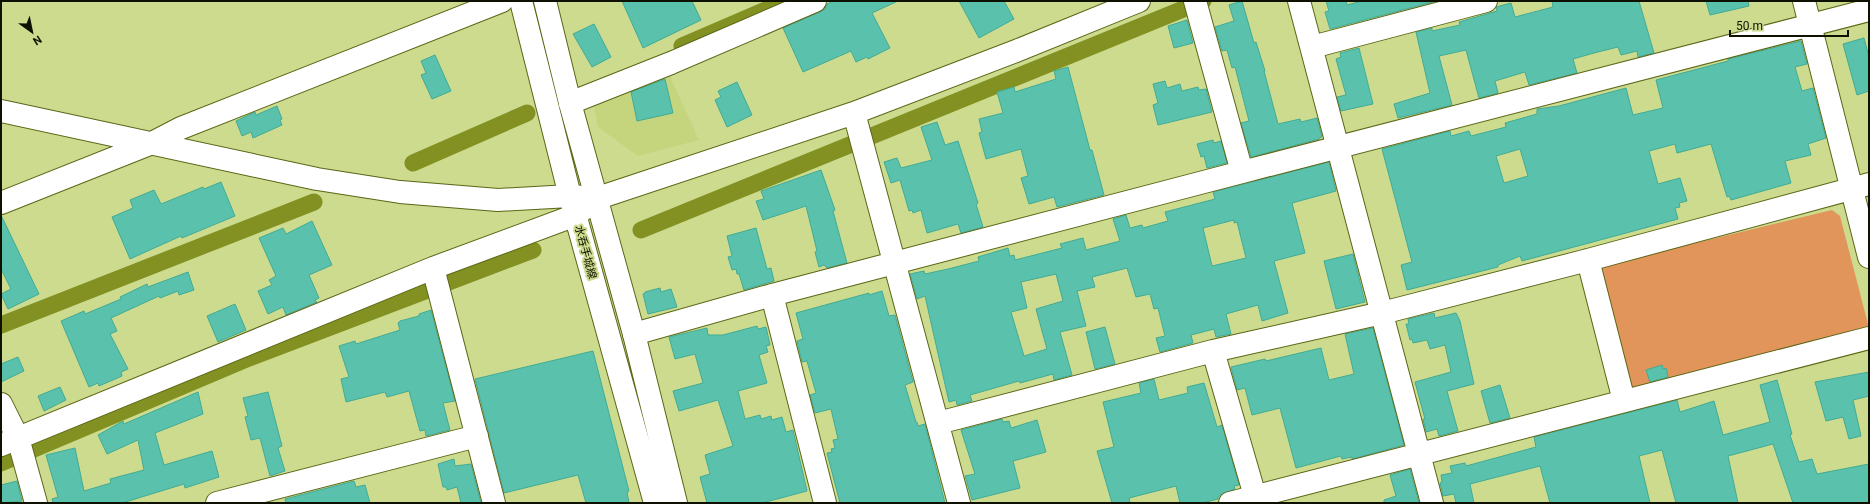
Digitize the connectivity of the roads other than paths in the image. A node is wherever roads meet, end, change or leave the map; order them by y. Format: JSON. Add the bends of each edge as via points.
{"nodes":[{"id":1,"x":502,"y":1,"type":"edge"},
{"id":2,"x":520,"y":1,"type":"edge"},
{"id":3,"x":545,"y":1,"type":"edge"},
{"id":4,"x":815,"y":1,"type":"edge"},
{"id":5,"x":1139,"y":1,"type":"edge"},
{"id":6,"x":1195,"y":1,"type":"edge"},
{"id":7,"x":1299,"y":1,"type":"edge"},
{"id":8,"x":1486,"y":1,"type":"edge"},
{"id":9,"x":1804,"y":1,"type":"edge"},
{"id":10,"x":1869,"y":10,"type":"edge"},
{"id":11,"x":448,"y":11,"type":"edge"},
{"id":12,"x":1811,"y":25,"type":"junction"},
{"id":13,"x":1312,"y":46,"type":"junction"},
{"id":14,"x":570,"y":103,"type":"junction"},
{"id":15,"x":1,"y":111,"type":"edge"},
{"id":16,"x":854,"y":113,"type":"junction"},
{"id":17,"x":152,"y":143,"type":"junction"},
{"id":18,"x":1337,"y":148,"type":"junction"},
{"id":19,"x":1242,"y":172,"type":"junction"},
{"id":20,"x":1860,"y":187,"type":"edge"},
{"id":21,"x":598,"y":198,"type":"junction"},
{"id":22,"x":1,"y":203,"type":"edge"},
{"id":23,"x":573,"y":206,"type":"junction"},
{"id":24,"x":1869,"y":257,"type":"edge"},
{"id":25,"x":1588,"y":260,"type":"junction"},
{"id":26,"x":895,"y":264,"type":"junction"},
{"id":27,"x":433,"y":268,"type":"junction"},
{"id":28,"x":772,"y":295,"type":"junction"},
{"id":29,"x":1382,"y":312,"type":"junction"},
{"id":30,"x":634,"y":334,"type":"junction"},
{"id":31,"x":1869,"y":338,"type":"edge"},
{"id":32,"x":1213,"y":351,"type":"junction"},
{"id":33,"x":1624,"y":401,"type":"junction"},
{"id":34,"x":1,"y":404,"type":"edge"},
{"id":35,"x":938,"y":423,"type":"junction"},
{"id":36,"x":477,"y":436,"type":"junction"},
{"id":37,"x":16,"y":447,"type":"edge"},
{"id":38,"x":1420,"y":455,"type":"junction"},
{"id":39,"x":1255,"y":496,"type":"junction"},
{"id":40,"x":36,"y":503,"type":"edge"},
{"id":41,"x":217,"y":503,"type":"edge"},
{"id":42,"x":494,"y":503,"type":"edge"},
{"id":43,"x":655,"y":503,"type":"edge"},
{"id":44,"x":676,"y":503,"type":"edge"},
{"id":45,"x":825,"y":503,"type":"edge"},
{"id":46,"x":959,"y":503,"type":"edge"},
{"id":47,"x":1230,"y":503,"type":"edge"},
{"id":48,"x":1432,"y":503,"type":"edge"}],
"edges":[{"from":1,"to":11,"type":"street"},
{"from":2,"to":23,"type":"street","name":"水呑手城線"},
{"from":3,"to":14,"type":"street"},
{"from":4,"to":14,"type":"street"},
{"from":5,"to":16,"type":"street"},
{"from":6,"to":19,"type":"street"},
{"from":7,"to":13,"type":"street"},
{"from":8,"to":13,"type":"street"},
{"from":9,"to":12,"type":"street"},
{"from":10,"to":12,"type":"street"},
{"from":11,"to":17,"type":"street"},
{"from":12,"to":18,"type":"street"},
{"from":12,"to":20,"type":"street"},
{"from":13,"to":18,"type":"street"},
{"from":14,"to":21,"type":"street"},
{"from":15,"to":17,"type":"street"},
{"from":16,"to":21,"type":"street"},
{"from":16,"to":26,"type":"street"},
{"from":17,"to":22,"type":"street"},
{"from":17,"to":23,"type":"street","via":[[317,179],[400,192]]},
{"from":18,"to":19,"type":"street"},
{"from":18,"to":29,"type":"street"},
{"from":19,"to":26,"type":"street"},
{"from":20,"to":24,"type":"street"},
{"from":20,"to":25,"type":"street"},
{"from":21,"to":23,"type":"street"},
{"from":21,"to":30,"type":"street"},
{"from":23,"to":27,"type":"street"},
{"from":23,"to":43,"type":"street","name":"水呑手城線"},
{"from":25,"to":29,"type":"street"},
{"from":25,"to":33,"type":"street"},
{"from":26,"to":28,"type":"street"},
{"from":26,"to":35,"type":"street"},
{"from":27,"to":36,"type":"street"},
{"from":27,"to":37,"type":"street"},
{"from":28,"to":30,"type":"street"},
{"from":28,"to":45,"type":"street"},
{"from":29,"to":32,"type":"street"},
{"from":29,"to":38,"type":"street"},
{"from":30,"to":44,"type":"street"},
{"from":31,"to":33,"type":"street"},
{"from":32,"to":35,"type":"street"},
{"from":32,"to":39,"type":"street"},
{"from":33,"to":38,"type":"street"},
{"from":34,"to":37,"type":"street"},
{"from":35,"to":46,"type":"street"},
{"from":36,"to":41,"type":"street"},
{"from":36,"to":42,"type":"street"},
{"from":37,"to":40,"type":"street"},
{"from":38,"to":39,"type":"street"},
{"from":38,"to":48,"type":"street"},
{"from":39,"to":47,"type":"street"}]}
